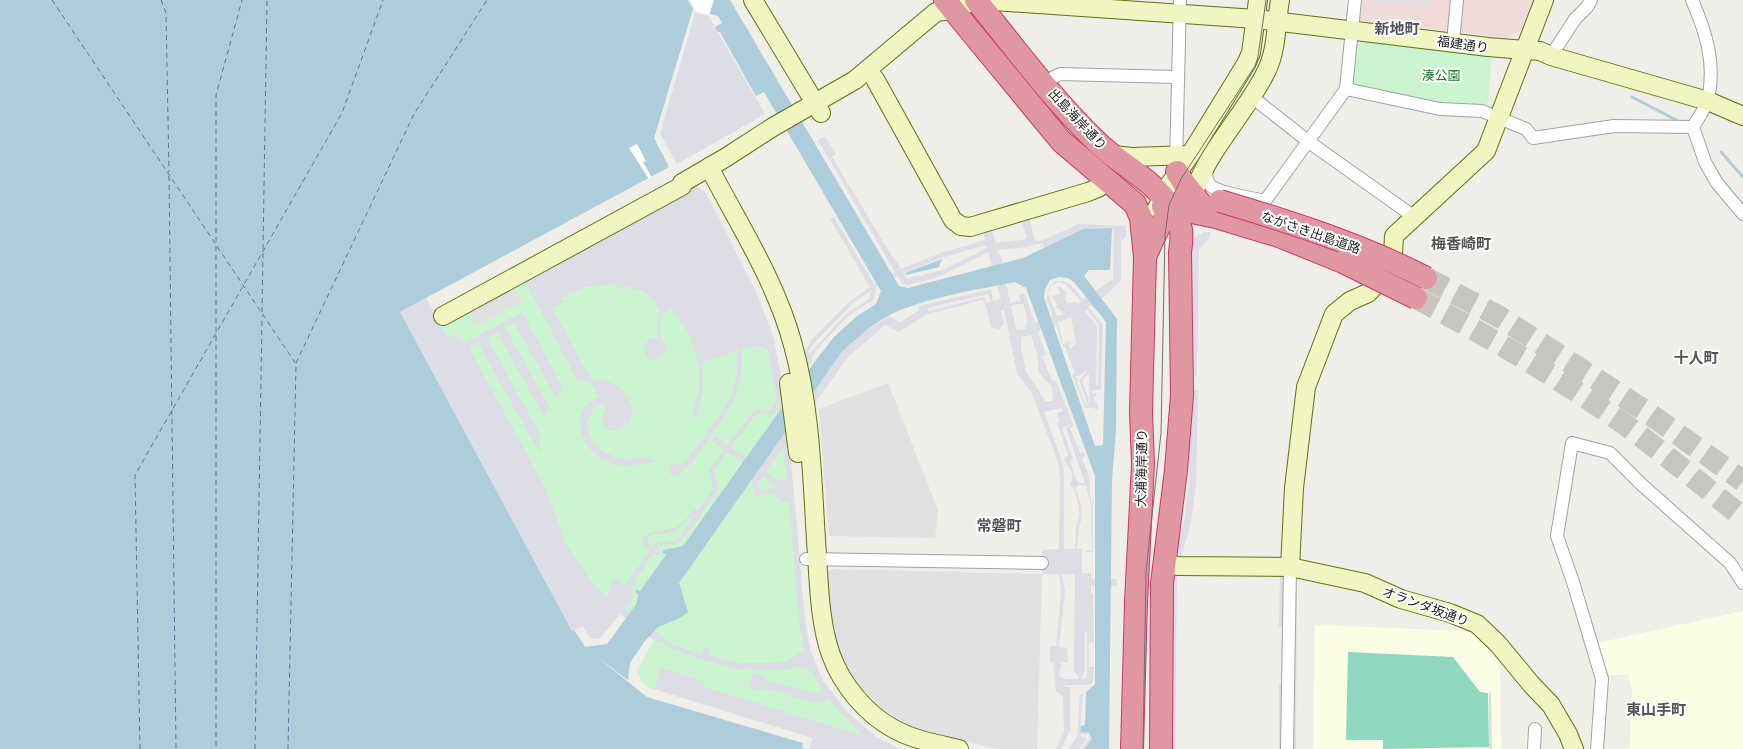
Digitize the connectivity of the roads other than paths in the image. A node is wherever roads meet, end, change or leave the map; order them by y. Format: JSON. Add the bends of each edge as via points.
{"nodes":[{"id":1,"x":753,"y":0,"type":"edge"},
{"id":2,"x":977,"y":0,"type":"edge"},
{"id":3,"x":1258,"y":0,"type":"edge"},
{"id":4,"x":1280,"y":0,"type":"edge"},
{"id":5,"x":1355,"y":0,"type":"edge"},
{"id":6,"x":1457,"y":0,"type":"edge"},
{"id":7,"x":1544,"y":0,"type":"edge"},
{"id":8,"x":1591,"y":0,"type":"edge"},
{"id":9,"x":1692,"y":0,"type":"edge"},
{"id":10,"x":949,"y":5,"type":"edge"},
{"id":11,"x":1180,"y":6,"type":"edge"},
{"id":12,"x":1256,"y":19,"type":"junction"},
{"id":13,"x":1276,"y":22,"type":"junction"},
{"id":14,"x":1352,"y":29,"type":"junction"},
{"id":15,"x":1452,"y":42,"type":"junction"},
{"id":16,"x":1525,"y":51,"type":"junction"},
{"id":17,"x":1551,"y":56,"type":"junction"},
{"id":18,"x":1177,"y":77,"type":"junction"},
{"id":19,"x":875,"y":79,"type":"junction"},
{"id":20,"x":1044,"y":82,"type":"junction"},
{"id":21,"x":1346,"y":88,"type":"junction"},
{"id":22,"x":1252,"y":97,"type":"junction"},
{"id":23,"x":1708,"y":100,"type":"junction"},
{"id":24,"x":811,"y":113,"type":"junction"},
{"id":25,"x":1743,"y":116,"type":"edge"},
{"id":26,"x":1500,"y":117,"type":"junction"},
{"id":27,"x":1693,"y":126,"type":"junction"},
{"id":28,"x":1309,"y":142,"type":"junction"},
{"id":29,"x":1113,"y":155,"type":"junction"},
{"id":30,"x":1207,"y":162,"type":"junction"},
{"id":31,"x":705,"y":174,"type":"junction"},
{"id":32,"x":1144,"y":177,"type":"joint"},
{"id":33,"x":1115,"y":187,"type":"junction"},
{"id":34,"x":1176,"y":187,"type":"junction"},
{"id":35,"x":1218,"y":209,"type":"junction"},
{"id":36,"x":1743,"y":214,"type":"edge"},
{"id":37,"x":1413,"y":216,"type":"junction"},
{"id":38,"x":1183,"y":233,"type":"junction"},
{"id":39,"x":1145,"y":257,"type":"junction"},
{"id":40,"x":1426,"y":278,"type":"tunnel mouth"},
{"id":41,"x":1416,"y":298,"type":"tunnel mouth"},
{"id":42,"x":443,"y":316,"type":"dead end"},
{"id":43,"x":812,"y":560,"type":"junction"},
{"id":44,"x":1042,"y":563,"type":"dead end"},
{"id":45,"x":1164,"y":563,"type":"junction"},
{"id":46,"x":1290,"y":567,"type":"junction"},
{"id":47,"x":1743,"y":583,"type":"edge"},
{"id":48,"x":1535,"y":729,"type":"dead end"},
{"id":49,"x":910,"y":749,"type":"edge"},
{"id":50,"x":959,"y":749,"type":"edge"},
{"id":51,"x":1132,"y":749,"type":"edge"},
{"id":52,"x":1162,"y":749,"type":"edge"},
{"id":53,"x":1287,"y":749,"type":"edge"},
{"id":54,"x":1534,"y":749,"type":"edge"},
{"id":55,"x":1574,"y":749,"type":"edge"},
{"id":56,"x":1597,"y":749,"type":"edge"}],
"edges":[{"from":1,"to":24,"type":"street"},
{"from":2,"to":10,"type":"street"},
{"from":2,"to":11,"type":"street","name":"福建通り"},
{"from":2,"to":20,"type":"highway","name":"出島海岸通り"},
{"from":3,"to":12,"type":"street"},
{"from":4,"to":13,"type":"street"},
{"from":5,"to":14,"type":"street"},
{"from":6,"to":15,"type":"street"},
{"from":7,"to":16,"type":"street"},
{"from":8,"to":17,"type":"street"},
{"from":9,"to":23,"type":"street","via":[[1704,28],[1709,51]]},
{"from":10,"to":19,"type":"street","via":[[944,21]]},
{"from":10,"to":24,"type":"street","via":[[936,12]]},
{"from":10,"to":33,"type":"highway","name":"出島海岸通り","via":[[1061,141]]},
{"from":11,"to":12,"type":"street","name":"福建通り"},
{"from":11,"to":18,"type":"street"},
{"from":12,"to":13,"type":"street","name":"福建通り"},
{"from":12,"to":34,"type":"street","via":[[1251,53],[1246,64]]},
{"from":13,"to":14,"type":"street","name":"福建通り"},
{"from":13,"to":22,"type":"street","via":[[1271,59]]},
{"from":14,"to":15,"type":"street","name":"福建通り"},
{"from":14,"to":21,"type":"street"},
{"from":15,"to":16,"type":"street","name":"福建通り"},
{"from":16,"to":17,"type":"street","name":"福建通り"},
{"from":16,"to":26,"type":"street"},
{"from":17,"to":23,"type":"street","name":"福建通り"},
{"from":18,"to":20,"type":"street","via":[[1060,74]]},
{"from":18,"to":34,"type":"street"},
{"from":19,"to":24,"type":"street"},
{"from":19,"to":33,"type":"street","via":[[953,220],[961,226],[970,227],[1098,188]]},
{"from":20,"to":29,"type":"highway","name":"出島海岸通り","via":[[1074,118]]},
{"from":21,"to":26,"type":"street","via":[[1440,109],[1482,111]]},
{"from":21,"to":28,"type":"street"},
{"from":22,"to":28,"type":"street"},
{"from":22,"to":30,"type":"street"},
{"from":23,"to":25,"type":"street","name":"福建通り"},
{"from":23,"to":27,"type":"street"},
{"from":24,"to":31,"type":"street"},
{"from":26,"to":27,"type":"street","via":[[1526,129],[1533,138],[1614,126]]},
{"from":26,"to":37,"type":"street","via":[[1486,151]]},
{"from":27,"to":36,"type":"street","via":[[1705,162],[1717,183]]},
{"from":28,"to":30,"type":"street","via":[[1265,201],[1210,185],[1206,175]]},
{"from":28,"to":37,"type":"street"},
{"from":29,"to":32,"type":"highway","name":"出島海岸通り"},
{"from":29,"to":34,"type":"street"},
{"from":30,"to":34,"type":"street"},
{"from":31,"to":42,"type":"street","via":[[682,184]]},
{"from":31,"to":43,"type":"street","via":[[756,273],[794,377],[802,425]]},
{"from":32,"to":34,"type":"highway","name":"ながさき出島道路"},
{"from":33,"to":34,"type":"highway","name":"ながさき出島道路"},
{"from":33,"to":39,"type":"highway","name":"大浦海岸通り","via":[[1134,204],[1141,218]]},
{"from":34,"to":35,"type":"highway","name":"ながさき出島道路"},
{"from":34,"to":38,"type":"highway"},
{"from":34,"to":39,"type":"highway"},
{"from":35,"to":38,"type":"highway"},
{"from":35,"to":40,"type":"highway","name":"ながさき出島道路","bridge":true,"via":[[1286,221],[1368,252]]},
{"from":35,"to":41,"type":"highway","name":"ながさき出島道路","bridge":true,"via":[[1359,269]]},
{"from":37,"to":46,"type":"street","via":[[1394,236],[1393,255],[1388,272],[1368,293],[1350,301],[1334,314],[1306,387],[1294,488]]},
{"from":38,"to":45,"type":"highway","via":[[1180,252],[1182,395],[1176,470]]},
{"from":39,"to":51,"type":"highway","name":"大浦海岸通り","via":[[1141,412],[1143,464]]},
{"from":43,"to":44,"type":"street"},
{"from":43,"to":49,"type":"street","via":[[813,638],[835,687],[847,704],[882,736]]},
{"from":43,"to":50,"type":"street","via":[[825,636],[831,656],[852,692],[871,713],[893,729],[922,740]]},
{"from":45,"to":46,"type":"street","name":"オランダ坂通り","via":[[1178,566]]},
{"from":45,"to":52,"type":"highway"},
{"from":46,"to":53,"type":"street"},
{"from":46,"to":55,"type":"street","name":"オランダ坂通り","via":[[1365,583],[1401,599],[1450,613],[1477,624],[1552,705]]},
{"from":47,"to":56,"type":"street","via":[[1730,563],[1641,484],[1615,457],[1610,453],[1572,443],[1557,536],[1602,679]]},
{"from":48,"to":54,"type":"street"}]}
